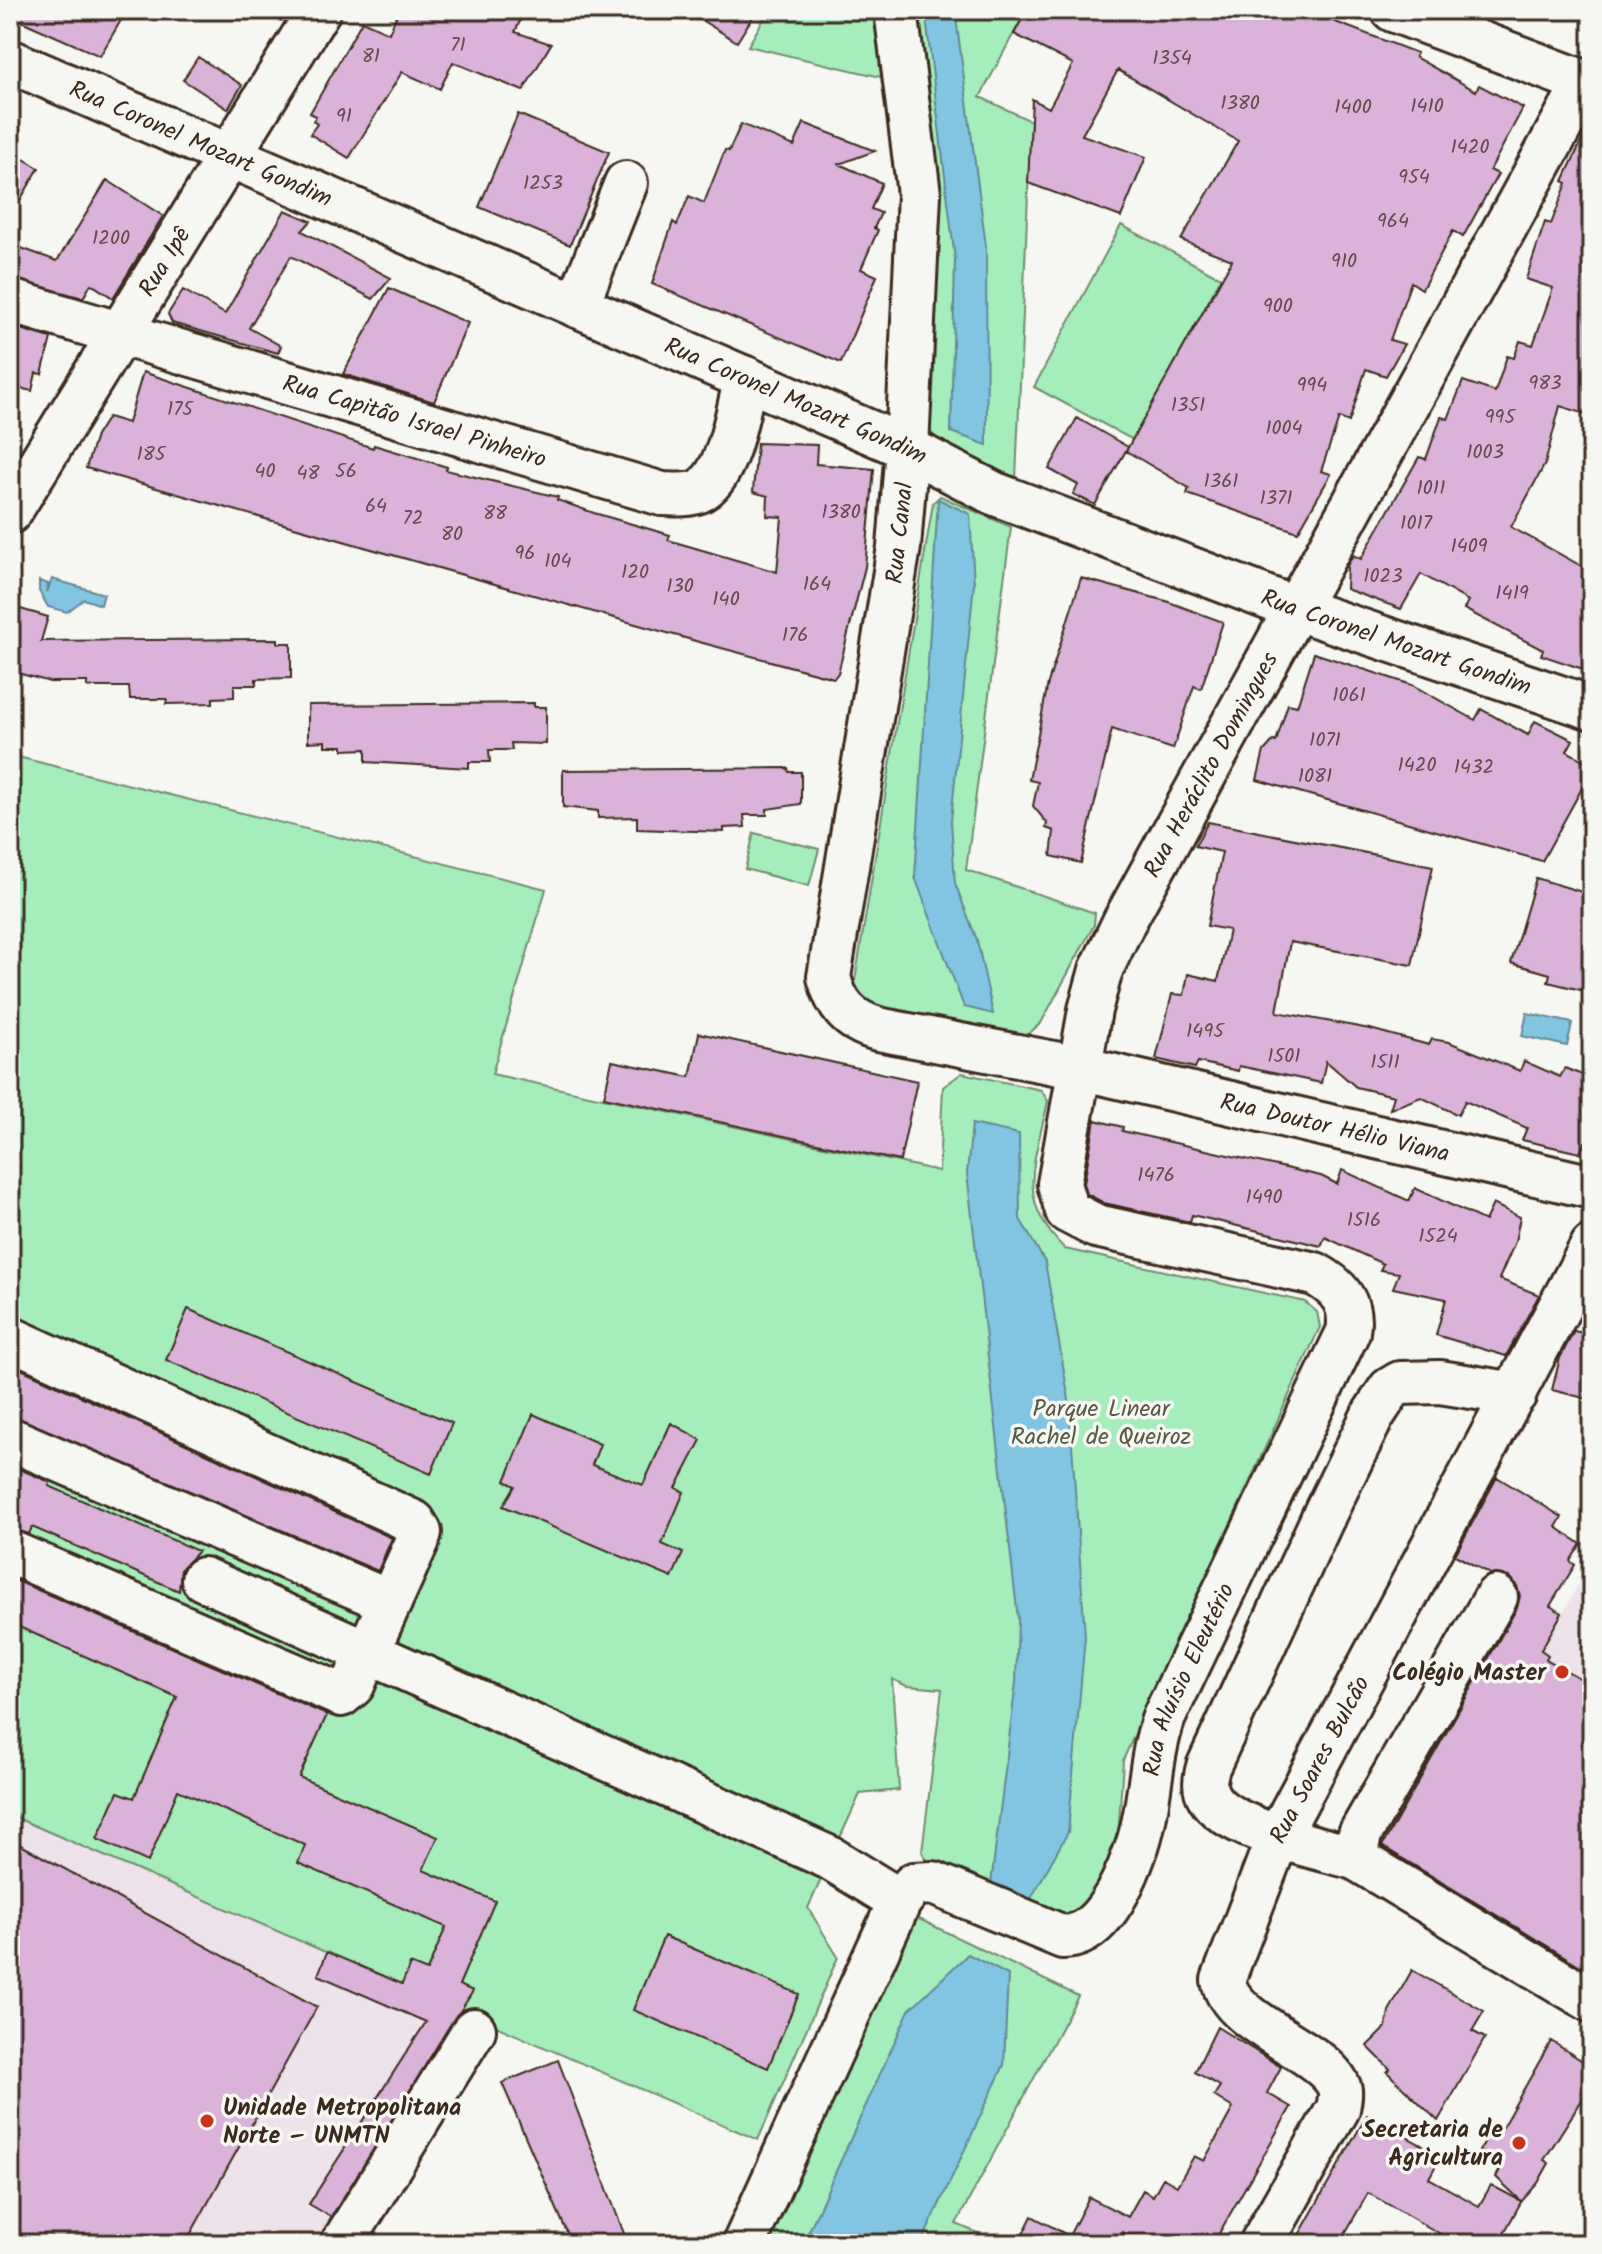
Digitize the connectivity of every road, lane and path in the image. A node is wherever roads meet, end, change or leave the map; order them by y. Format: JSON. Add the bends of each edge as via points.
{"nodes":[{"id":1,"x":319,"y":10,"type":"edge"},
{"id":2,"x":896,"y":10,"type":"edge"},
{"id":3,"x":1393,"y":10,"type":"edge"},
{"id":4,"x":10,"y":61,"type":"edge"},
{"id":5,"x":1589,"y":83,"type":"edge"},
{"id":6,"x":230,"y":159,"type":"junction"},
{"id":7,"x":626,"y":183,"type":"dead end"},
{"id":8,"x":10,"y":301,"type":"edge"},
{"id":9,"x":577,"y":306,"type":"junction"},
{"id":10,"x":121,"y":331,"type":"junction"},
{"id":11,"x":746,"y":378,"type":"junction"},
{"id":12,"x":907,"y":448,"type":"junction"},
{"id":13,"x":10,"y":512,"type":"edge"},
{"id":14,"x":1294,"y":608,"type":"junction"},
{"id":15,"x":1592,"y":708,"type":"edge"},
{"id":16,"x":1080,"y":1068,"type":"junction"},
{"id":17,"x":1592,"y":1187,"type":"edge"},
{"id":18,"x":1592,"y":1246,"type":"edge"},
{"id":19,"x":10,"y":1338,"type":"edge"},
{"id":20,"x":1515,"y":1394,"type":"junction"},
{"id":21,"x":10,"y":1439,"type":"edge"},
{"id":22,"x":225,"y":1530,"type":"junction"},
{"id":23,"x":10,"y":1552,"type":"edge"},
{"id":24,"x":203,"y":1579,"type":"junction"},
{"id":25,"x":1496,"y":1597,"type":"dead end"},
{"id":26,"x":390,"y":1602,"type":"junction"},
{"id":27,"x":182,"y":1627,"type":"junction"},
{"id":28,"x":369,"y":1651,"type":"junction"},
{"id":29,"x":1278,"y":1837,"type":"junction"},
{"id":30,"x":1355,"y":1858,"type":"junction"},
{"id":31,"x":900,"y":1901,"type":"junction"},
{"id":32,"x":1592,"y":2001,"type":"edge"},
{"id":33,"x":474,"y":2030,"type":"dead end"},
{"id":34,"x":342,"y":2244,"type":"edge"},
{"id":35,"x":744,"y":2244,"type":"edge"},
{"id":36,"x":1261,"y":2244,"type":"edge"}],
"edges":[{"from":1,"to":6,"type":"street","name":"Rua Ipê"},
{"from":2,"to":12,"type":"street","name":"Rua Canal","via":[[919,194]]},
{"from":3,"to":5,"type":"street"},
{"from":4,"to":6,"type":"street","name":"Rua Coronel Mozart Gondim"},
{"from":5,"to":14,"type":"street","name":"Rua Heráclito Domingues"},
{"from":6,"to":9,"type":"street","name":"Rua Coronel Mozart Gondim"},
{"from":6,"to":10,"type":"street","name":"Rua Ipê"},
{"from":7,"to":9,"type":"street"},
{"from":8,"to":10,"type":"street","name":"Rua Capitão Israel Pinheiro"},
{"from":9,"to":11,"type":"street","name":"Rua Coronel Mozart Gondim"},
{"from":10,"to":11,"type":"street","name":"Rua Capitão Israel Pinheiro","via":[[662,494],[703,489],[716,475]]},
{"from":10,"to":13,"type":"street","name":"Rua Ipê"},
{"from":11,"to":12,"type":"street","name":"Rua Coronel Mozart Gondim"},
{"from":12,"to":14,"type":"street","name":"Rua Coronel Mozart Gondim","via":[[993,493]]},
{"from":12,"to":16,"type":"street","name":"Rua Canal","via":[[899,547],[829,977],[852,1019],[878,1029]]},
{"from":14,"to":15,"type":"street","name":"Rua Coronel Mozart Gondim"},
{"from":14,"to":16,"type":"street","name":"Rua Heráclito Domingues","via":[[1101,970]]},
{"from":16,"to":17,"type":"street","name":"Rua Doutor Hélio Viana"},
{"from":16,"to":31,"type":"street","name":"Rua Aluísio Eleutério","via":[[1059,1184],[1067,1211],[1096,1226],[1315,1274],[1341,1292],[1350,1319],[1348,1332],[1164,1717],[1153,1748],[1136,1849],[1102,1913],[1083,1933],[1063,1937],[923,1881]]},
{"from":18,"to":20,"type":"street","name":"Rua Soares Bulcão"},
{"from":19,"to":26,"type":"street","via":[[414,1522],[418,1540]]},
{"from":20,"to":29,"type":"street","name":"Rua Soares Bulcão"},
{"from":20,"to":29,"type":"street","via":[[1440,1382],[1400,1383],[1373,1415],[1204,1783],[1214,1805],[1226,1815]]},
{"from":21,"to":22,"type":"street"},
{"from":22,"to":24,"type":"street"},
{"from":22,"to":26,"type":"street"},
{"from":23,"to":27,"type":"street"},
{"from":24,"to":27,"type":"street"},
{"from":24,"to":28,"type":"street"},
{"from":25,"to":30,"type":"street","via":[[1360,1834]]},
{"from":26,"to":28,"type":"street"},
{"from":27,"to":28,"type":"street","via":[[341,1695],[353,1685]]},
{"from":28,"to":31,"type":"street","via":[[830,1858]]},
{"from":29,"to":30,"type":"street"},
{"from":29,"to":36,"type":"street","name":"Rua Soares Bulcão","via":[[1236,1942],[1224,1988],[1241,2009],[1334,2080],[1340,2092],[1338,2109]]},
{"from":30,"to":32,"type":"street"},
{"from":31,"to":35,"type":"street"},
{"from":33,"to":34,"type":"street"}]}
